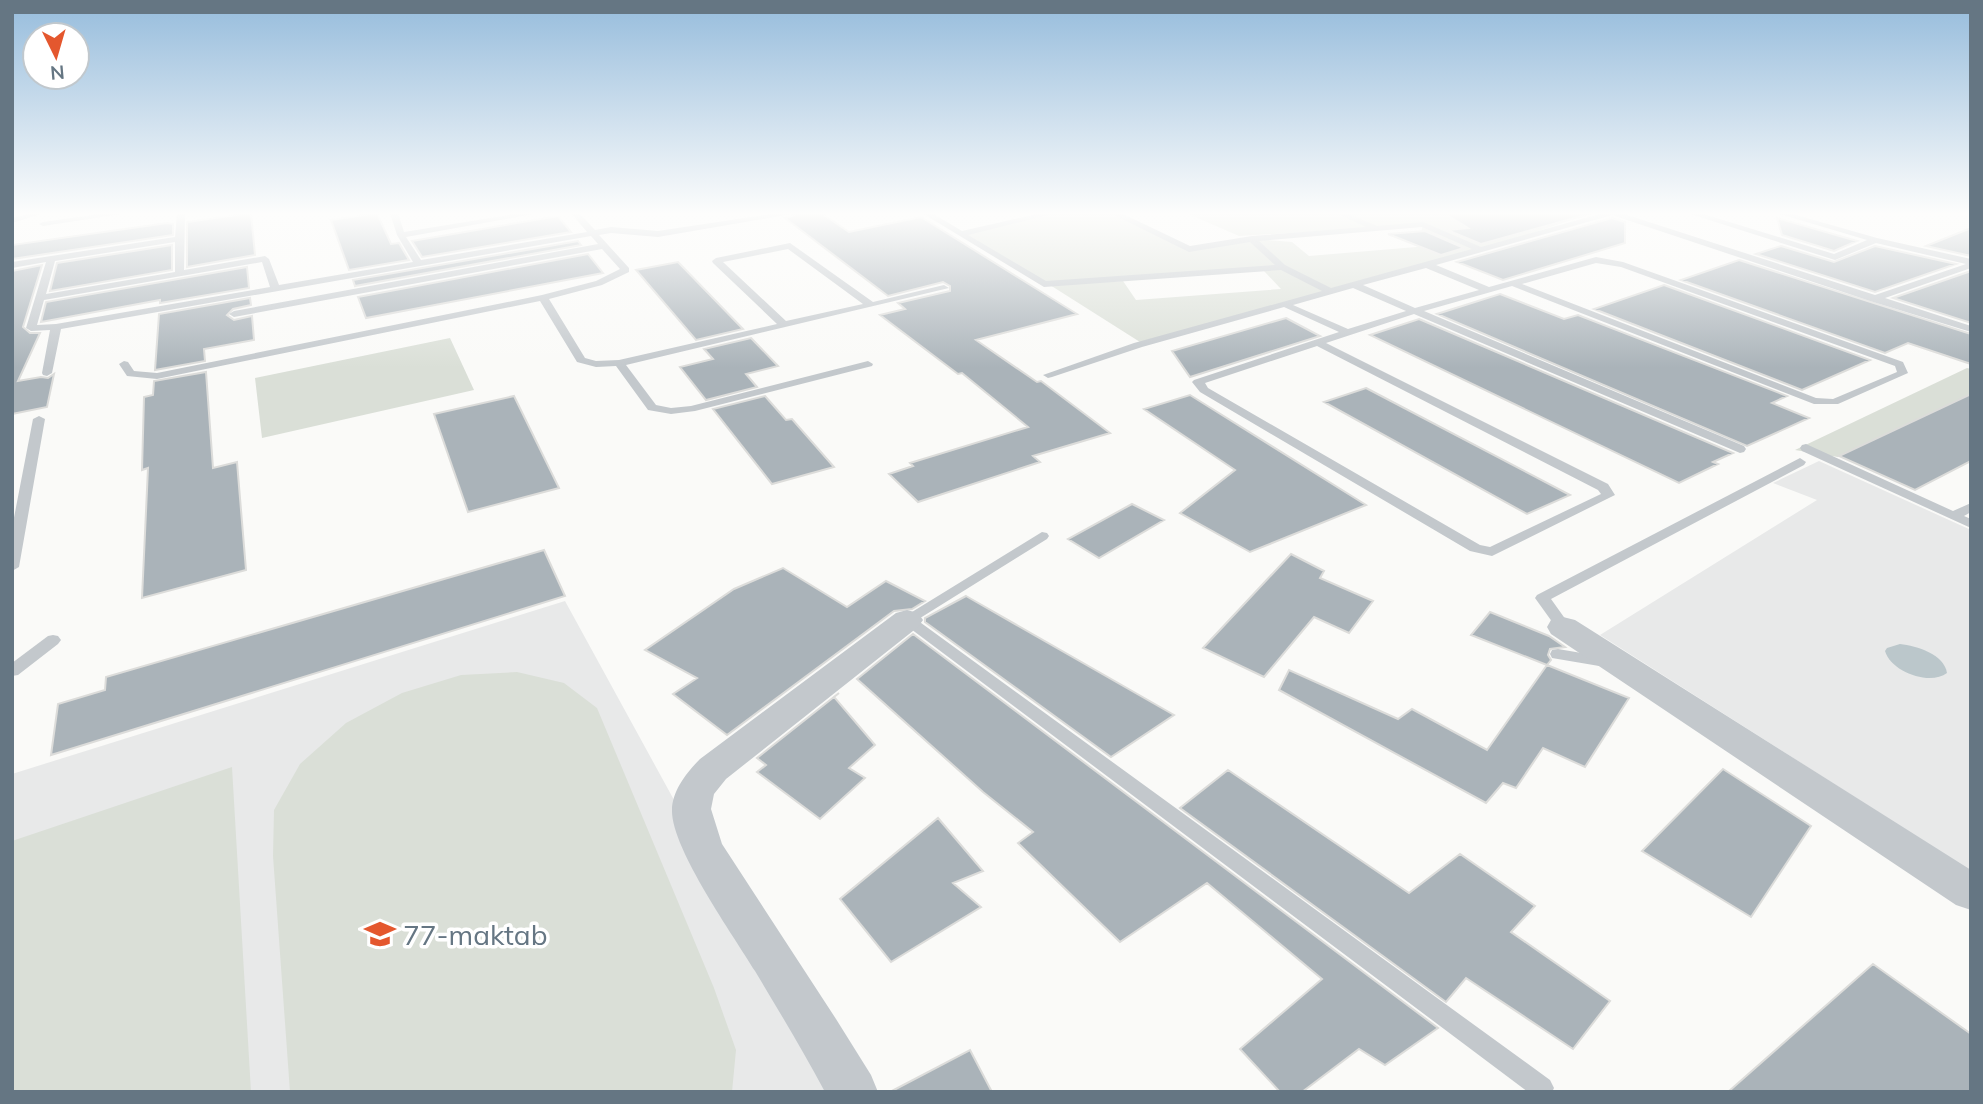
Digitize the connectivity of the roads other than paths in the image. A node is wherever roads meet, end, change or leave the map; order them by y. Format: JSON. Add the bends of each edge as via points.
{"nodes":[{"id":1,"x":49,"y":265,"type":"edge"},
{"id":2,"x":180,"y":265,"type":"edge"},
{"id":3,"x":234,"y":265,"type":"edge"},
{"id":4,"x":267,"y":265,"type":"edge"},
{"id":5,"x":415,"y":265,"type":"edge"},
{"id":6,"x":502,"y":265,"type":"edge"},
{"id":7,"x":621,"y":265,"type":"edge"},
{"id":8,"x":720,"y":265,"type":"edge"},
{"id":9,"x":815,"y":265,"type":"edge"},
{"id":10,"x":1011,"y":265,"type":"edge"},
{"id":11,"x":1200,"y":265,"type":"edge"},
{"id":12,"x":1279,"y":265,"type":"edge"},
{"id":13,"x":1428,"y":265,"type":"joint"},
{"id":14,"x":1580,"y":265,"type":"edge"},
{"id":15,"x":1620,"y":265,"type":"edge"},
{"id":16,"x":1769,"y":265,"type":"edge"},
{"id":17,"x":1970,"y":265,"type":"edge"},
{"id":18,"x":1282,"y":267,"type":"junction"},
{"id":19,"x":1205,"y":271,"type":"junction"},
{"id":20,"x":180,"y":274,"type":"junction"},
{"id":21,"x":1512,"y":284,"type":"junction"},
{"id":22,"x":1354,"y":285,"type":"junction"},
{"id":23,"x":944,"y":288,"type":"dead end"},
{"id":24,"x":276,"y":289,"type":"junction"},
{"id":25,"x":1488,"y":290,"type":"junction"},
{"id":26,"x":1331,"y":292,"type":"junction"},
{"id":27,"x":40,"y":298,"type":"junction"},
{"id":28,"x":543,"y":298,"type":"junction"},
{"id":29,"x":1873,"y":299,"type":"junction"},
{"id":30,"x":1284,"y":304,"type":"junction"},
{"id":31,"x":871,"y":305,"type":"junction"},
{"id":32,"x":1414,"y":311,"type":"junction"},
{"id":33,"x":234,"y":314,"type":"dead end"},
{"id":34,"x":784,"y":325,"type":"junction"},
{"id":35,"x":56,"y":327,"type":"junction"},
{"id":36,"x":1971,"y":329,"type":"edge"},
{"id":37,"x":1348,"y":333,"type":"junction"},
{"id":38,"x":1318,"y":343,"type":"junction"},
{"id":39,"x":619,"y":363,"type":"junction"},
{"id":40,"x":868,"y":363,"type":"dead end"},
{"id":41,"x":124,"y":364,"type":"dead end"},
{"id":42,"x":47,"y":373,"type":"dead end"},
{"id":43,"x":1048,"y":375,"type":"dead end"},
{"id":44,"x":39,"y":419,"type":"dead end"},
{"id":45,"x":1806,"y":448,"type":"dead end"},
{"id":46,"x":1740,"y":449,"type":"dead end"},
{"id":47,"x":1800,"y":462,"type":"dead end"},
{"id":48,"x":1971,"y":507,"type":"edge"},
{"id":49,"x":18,"y":509,"type":"edge"},
{"id":50,"x":1953,"y":516,"type":"junction"},
{"id":51,"x":1971,"y":524,"type":"edge"},
{"id":52,"x":1042,"y":536,"type":"dead end"},
{"id":53,"x":12,"y":567,"type":"edge"},
{"id":54,"x":907,"y":620,"type":"junction"},
{"id":55,"x":53,"y":640,"type":"dead end"},
{"id":56,"x":1561,"y":640,"type":"joint"},
{"id":57,"x":12,"y":671,"type":"edge"},
{"id":58,"x":1971,"y":892,"type":"edge"},
{"id":59,"x":1542,"y":1088,"type":"dead end"},
{"id":60,"x":853,"y":1092,"type":"edge"}],
"edges":[{"from":1,"to":27,"type":"lane"},
{"from":2,"to":20,"type":"lane"},
{"from":3,"to":20,"type":"lane"},
{"from":4,"to":24,"type":"lane"},
{"from":5,"to":24,"type":"lane"},
{"from":6,"to":33,"type":"lane"},
{"from":7,"to":28,"type":"lane","via":[[626,270],[599,283]]},
{"from":8,"to":34,"type":"lane"},
{"from":9,"to":31,"type":"lane"},
{"from":10,"to":19,"type":"lane","via":[[1044,284]]},
{"from":11,"to":19,"type":"lane"},
{"from":12,"to":18,"type":"lane"},
{"from":13,"to":22,"type":"lane"},
{"from":13,"to":25,"type":"lane"},
{"from":14,"to":21,"type":"lane"},
{"from":15,"to":21,"type":"lane","via":[[1899,364],[1903,373],[1834,402],[1814,401]]},
{"from":16,"to":29,"type":"lane"},
{"from":17,"to":29,"type":"lane"},
{"from":18,"to":19,"type":"lane"},
{"from":18,"to":26,"type":"lane"},
{"from":20,"to":27,"type":"lane"},
{"from":21,"to":25,"type":"lane"},
{"from":22,"to":26,"type":"lane"},
{"from":22,"to":32,"type":"lane"},
{"from":23,"to":31,"type":"lane"},
{"from":24,"to":35,"type":"lane"},
{"from":25,"to":32,"type":"lane"},
{"from":26,"to":30,"type":"lane"},
{"from":27,"to":35,"type":"lane","via":[[31,328]]},
{"from":28,"to":39,"type":"lane","via":[[581,360]]},
{"from":28,"to":41,"type":"lane","via":[[156,376],[131,374]]},
{"from":29,"to":36,"type":"lane"},
{"from":30,"to":37,"type":"lane"},
{"from":30,"to":43,"type":"lane"},
{"from":31,"to":34,"type":"lane"},
{"from":32,"to":37,"type":"lane"},
{"from":32,"to":46,"type":"lane"},
{"from":34,"to":39,"type":"lane"},
{"from":35,"to":42,"type":"lane"},
{"from":37,"to":38,"type":"lane"},
{"from":38,"to":38,"type":"lane","via":[[1603,486],[1609,495],[1492,552],[1475,548],[1198,383]]},
{"from":39,"to":40,"type":"lane","via":[[652,408],[671,411]]},
{"from":44,"to":49,"type":"lane"},
{"from":45,"to":50,"type":"lane"},
{"from":47,"to":56,"type":"lane","via":[[1542,598]]},
{"from":48,"to":50,"type":"lane"},
{"from":49,"to":53,"type":"lane"},
{"from":50,"to":51,"type":"lane"},
{"from":52,"to":54,"type":"lane"},
{"from":54,"to":59,"type":"lane"},
{"from":54,"to":60,"type":"street","via":[[713,769],[699,784],[693,801],[692,815],[714,867]]},
{"from":55,"to":57,"type":"lane"},
{"from":56,"to":58,"type":"street","via":[[1620,664],[1760,744]]}]}
